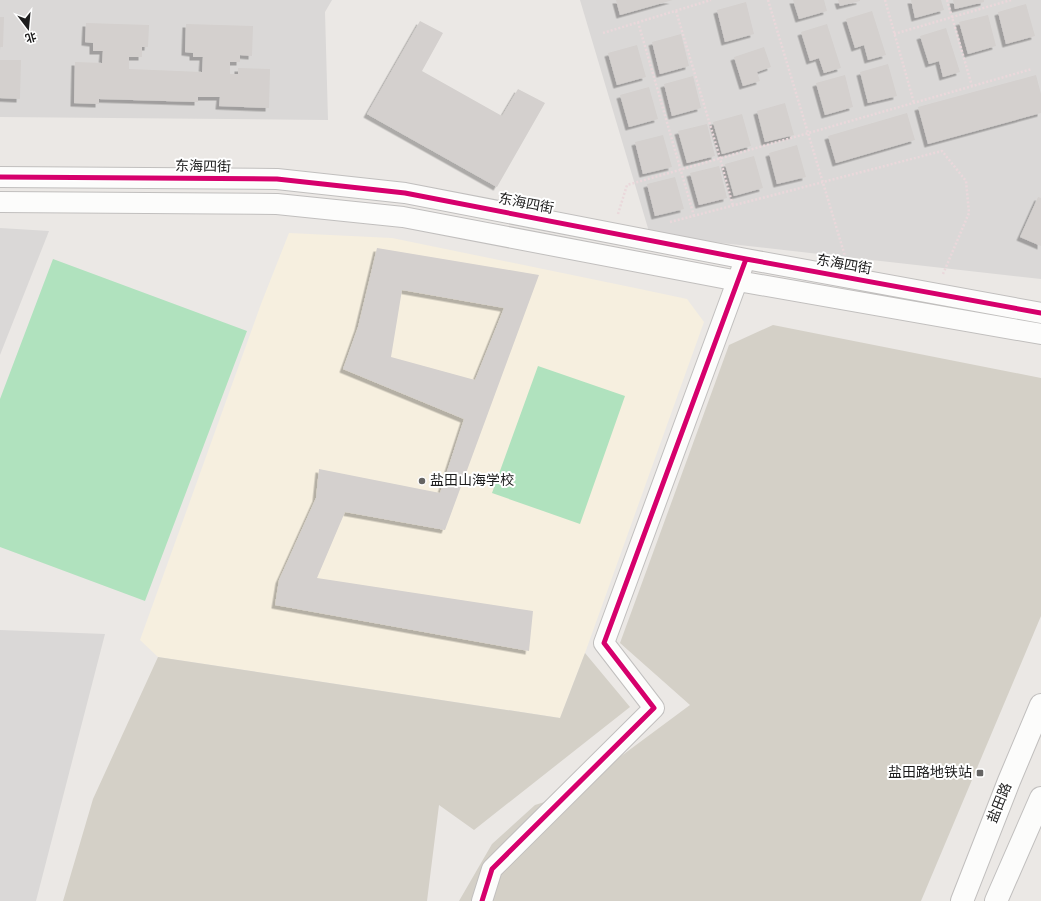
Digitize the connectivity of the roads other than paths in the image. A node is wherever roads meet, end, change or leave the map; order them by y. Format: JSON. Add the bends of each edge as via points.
{"nodes":[{"id":1,"x":0,"y":177,"type":"edge"},
{"id":2,"x":0,"y":202,"type":"edge"},
{"id":3,"x":746,"y":259,"type":"junction"},
{"id":4,"x":738,"y":281,"type":"junction"},
{"id":5,"x":1041,"y":313,"type":"edge"},
{"id":6,"x":1041,"y":334,"type":"edge"},
{"id":7,"x":1041,"y":705,"type":"edge"},
{"id":8,"x":1041,"y":798,"type":"edge"},
{"id":9,"x":482,"y":901,"type":"edge"},
{"id":10,"x":962,"y":901,"type":"edge"},
{"id":11,"x":996,"y":901,"type":"edge"}],
"edges":[{"from":1,"to":3,"type":"street","name":"东海四街","via":[[277,179],[405,193]]},
{"from":2,"to":4,"type":"street","via":[[277,204],[403,217]]},
{"from":3,"to":4,"type":"street"},
{"from":3,"to":5,"type":"street","name":"东海四街"},
{"from":4,"to":6,"type":"street"},
{"from":4,"to":9,"type":"street","via":[[604,643],[654,708],[492,869]]},
{"from":7,"to":10,"type":"street","name":"盐田路"},
{"from":8,"to":11,"type":"street"}]}
